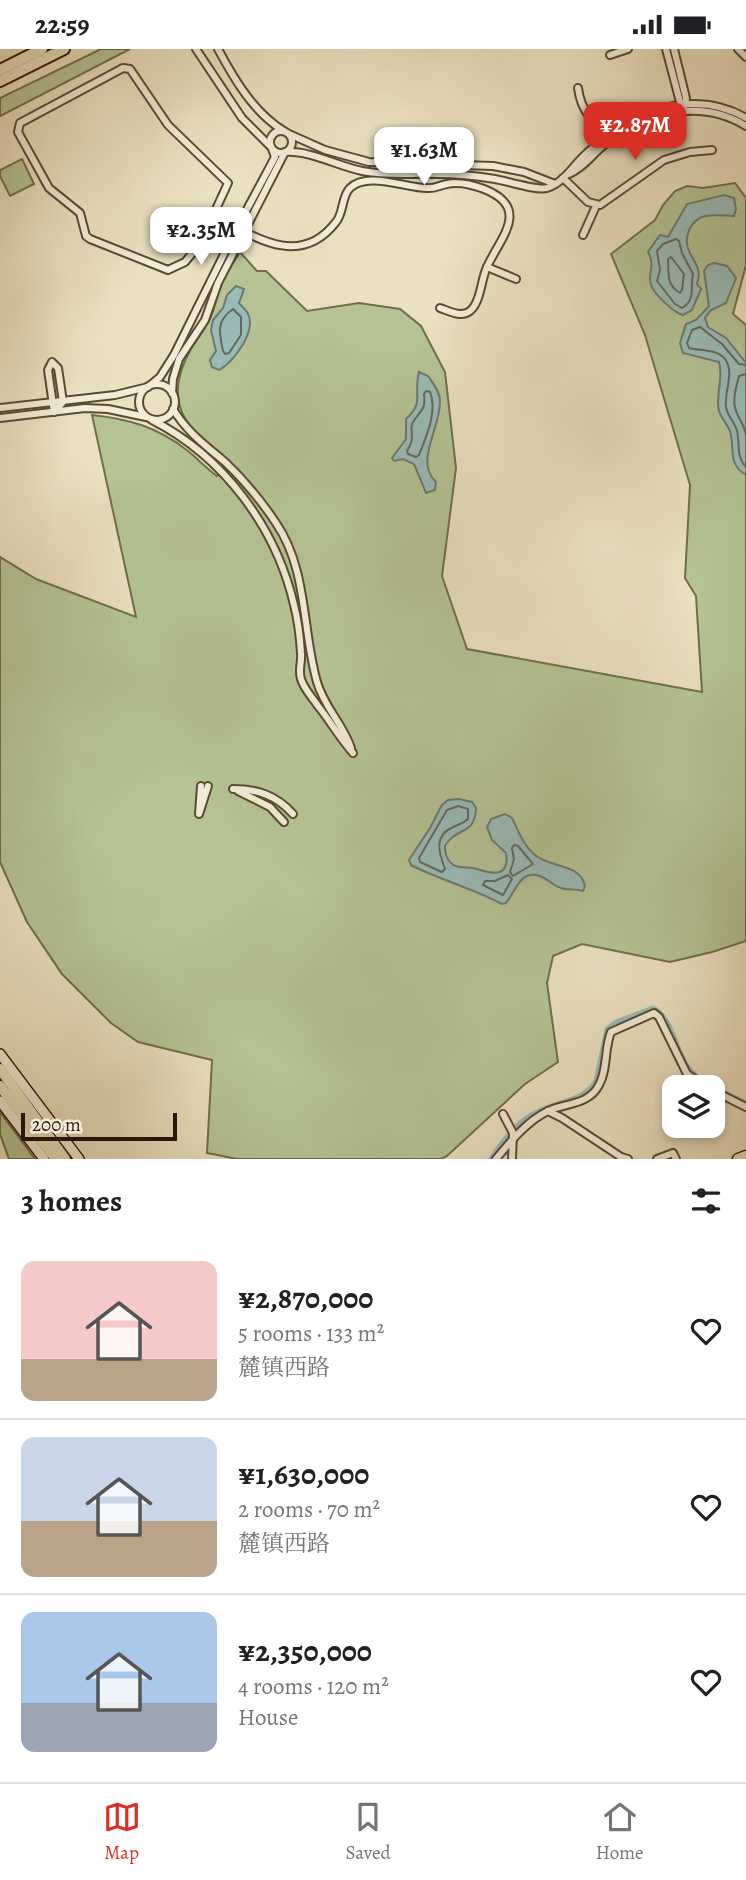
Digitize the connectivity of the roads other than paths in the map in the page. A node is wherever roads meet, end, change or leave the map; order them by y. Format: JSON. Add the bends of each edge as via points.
{"nodes":[{"id":1,"x":42,"y":49,"type":"edge"},
{"id":2,"x":64,"y":49,"type":"edge"},
{"id":3,"x":196,"y":49,"type":"edge"},
{"id":4,"x":218,"y":49,"type":"edge"},
{"id":5,"x":628,"y":49,"type":"edge"},
{"id":6,"x":666,"y":49,"type":"edge"},
{"id":7,"x":674,"y":49,"type":"edge"},
{"id":8,"x":738,"y":49,"type":"edge"},
{"id":9,"x":610,"y":55,"type":"dead end"},
{"id":10,"x":746,"y":57,"type":"edge"},
{"id":11,"x":0,"y":70,"type":"edge"},
{"id":12,"x":0,"y":81,"type":"edge"},
{"id":13,"x":578,"y":88,"type":"dead end"},
{"id":14,"x":683,"y":106,"type":"junction"},
{"id":15,"x":746,"y":118,"type":"edge"},
{"id":16,"x":746,"y":126,"type":"edge"},
{"id":17,"x":286,"y":133,"type":"junction"},
{"id":18,"x":612,"y":136,"type":"junction"},
{"id":19,"x":271,"y":147,"type":"junction"},
{"id":20,"x":712,"y":150,"type":"dead end"},
{"id":21,"x":285,"y":152,"type":"junction"},
{"id":22,"x":565,"y":177,"type":"junction"},
{"id":23,"x":555,"y":184,"type":"junction"},
{"id":24,"x":596,"y":206,"type":"junction"},
{"id":25,"x":214,"y":215,"type":"junction"},
{"id":26,"x":240,"y":230,"type":"junction"},
{"id":27,"x":583,"y":235,"type":"dead end"},
{"id":28,"x":487,"y":267,"type":"junction"},
{"id":29,"x":516,"y":279,"type":"dead end"},
{"id":30,"x":214,"y":281,"type":"junction"},
{"id":31,"x":440,"y":308,"type":"dead end"},
{"id":32,"x":176,"y":357,"type":"junction"},
{"id":33,"x":148,"y":387,"type":"junction"},
{"id":34,"x":172,"y":393,"type":"junction"},
{"id":35,"x":63,"y":402,"type":"junction"},
{"id":36,"x":53,"y":403,"type":"junction"},
{"id":37,"x":0,"y":408,"type":"edge"},
{"id":38,"x":173,"y":409,"type":"junction"},
{"id":39,"x":54,"y":412,"type":"junction"},
{"id":40,"x":0,"y":418,"type":"edge"},
{"id":41,"x":149,"y":418,"type":"junction"},
{"id":42,"x":203,"y":449,"type":"junction"},
{"id":43,"x":293,"y":814,"type":"dead end"},
{"id":44,"x":284,"y":822,"type":"dead end"},
{"id":45,"x":0,"y":1054,"type":"edge"},
{"id":46,"x":0,"y":1068,"type":"edge"},
{"id":47,"x":690,"y":1075,"type":"edge"},
{"id":48,"x":0,"y":1086,"type":"edge"},
{"id":49,"x":725,"y":1096,"type":"edge"},
{"id":50,"x":0,"y":1101,"type":"edge"},
{"id":51,"x":746,"y":1107,"type":"edge"},
{"id":52,"x":548,"y":1111,"type":"junction"},
{"id":53,"x":503,"y":1114,"type":"dead end"},
{"id":54,"x":513,"y":1136,"type":"junction"},
{"id":55,"x":746,"y":1156,"type":"edge"},
{"id":56,"x":44,"y":1159,"type":"edge"},
{"id":57,"x":56,"y":1159,"type":"edge"},
{"id":58,"x":65,"y":1159,"type":"edge"},
{"id":59,"x":79,"y":1159,"type":"edge"},
{"id":60,"x":496,"y":1159,"type":"edge"},
{"id":61,"x":512,"y":1159,"type":"edge"},
{"id":62,"x":628,"y":1159,"type":"edge"},
{"id":63,"x":657,"y":1159,"type":"edge"},
{"id":64,"x":676,"y":1159,"type":"edge"},
{"id":65,"x":738,"y":1159,"type":"edge"}],
"edges":[{"from":1,"to":11,"type":"highway"},
{"from":2,"to":12,"type":"highway"},
{"from":3,"to":19,"type":"street","via":[[242,118]]},
{"from":4,"to":17,"type":"street","via":[[254,105]]},
{"from":5,"to":9,"type":"street"},
{"from":6,"to":14,"type":"street"},
{"from":7,"to":14,"type":"street"},
{"from":8,"to":10,"type":"street"},
{"from":13,"to":18,"type":"street","via":[[586,115]]},
{"from":14,"to":15,"type":"street","via":[[717,105]]},
{"from":14,"to":16,"type":"street","via":[[724,114]]},
{"from":14,"to":18,"type":"street"},
{"from":17,"to":19,"type":"street","via":[[273,134]]},
{"from":17,"to":21,"type":"street","via":[[292,144]]},
{"from":17,"to":23,"type":"street","via":[[335,154],[369,162],[494,166]]},
{"from":18,"to":22,"type":"street"},
{"from":19,"to":21,"type":"street"},
{"from":19,"to":26,"type":"street","via":[[275,157]]},
{"from":20,"to":24,"type":"street","via":[[664,160]]},
{"from":21,"to":23,"type":"street","via":[[297,151],[367,172],[461,175],[545,189]]},
{"from":21,"to":26,"type":"street"},
{"from":22,"to":23,"type":"street"},
{"from":22,"to":24,"type":"street"},
{"from":24,"to":27,"type":"street"},
{"from":25,"to":25,"type":"street","via":[[196,249],[185,262],[168,270],[90,239],[80,213],[46,183],[18,132],[19,123],[117,69],[130,69],[168,125],[226,179],[227,188]]},
{"from":25,"to":26,"type":"street"},
{"from":26,"to":28,"type":"street","via":[[272,243],[307,245],[330,230],[346,193],[363,181],[431,188],[464,184],[496,196],[509,212],[507,233]]},
{"from":26,"to":30,"type":"street"},
{"from":28,"to":29,"type":"street"},
{"from":28,"to":31,"type":"street","via":[[470,311],[457,314]]},
{"from":30,"to":32,"type":"street"},
{"from":30,"to":32,"type":"street","via":[[205,320]]},
{"from":32,"to":33,"type":"street"},
{"from":32,"to":34,"type":"street"},
{"from":33,"to":34,"type":"street","via":[[161,385]]},
{"from":33,"to":35,"type":"street"},
{"from":33,"to":41,"type":"street","via":[[139,405]]},
{"from":34,"to":38,"type":"street"},
{"from":35,"to":36,"type":"street"},
{"from":35,"to":36,"type":"street","via":[[58,368],[52,362],[48,370]]},
{"from":35,"to":39,"type":"street"},
{"from":36,"to":37,"type":"street"},
{"from":36,"to":39,"type":"street"},
{"from":38,"to":41,"type":"street","via":[[164,418]]},
{"from":38,"to":42,"type":"street"},
{"from":39,"to":40,"type":"street"},
{"from":39,"to":41,"type":"street","via":[[108,409]]},
{"from":41,"to":42,"type":"street"},
{"from":42,"to":42,"type":"street","via":[[254,512],[276,550],[294,604],[301,679],[353,753],[317,682],[290,549],[242,479]]},
{"from":43,"to":44,"type":"street","via":[[262,792],[233,789],[257,799]]},
{"from":45,"to":59,"type":"main road"},
{"from":46,"to":58,"type":"highway"},
{"from":46,"to":59,"type":"main road"},
{"from":47,"to":52,"type":"street","via":[[654,1013],[611,1032],[603,1076],[594,1093]]},
{"from":48,"to":57,"type":"highway"},
{"from":49,"to":51,"type":"street"},
{"from":50,"to":56,"type":"main road"},
{"from":52,"to":54,"type":"street"},
{"from":52,"to":62,"type":"street"},
{"from":53,"to":54,"type":"street"},
{"from":54,"to":60,"type":"street"},
{"from":54,"to":61,"type":"street"},
{"from":55,"to":65,"type":"main road"},
{"from":63,"to":64,"type":"street","via":[[673,1153]]}]}
